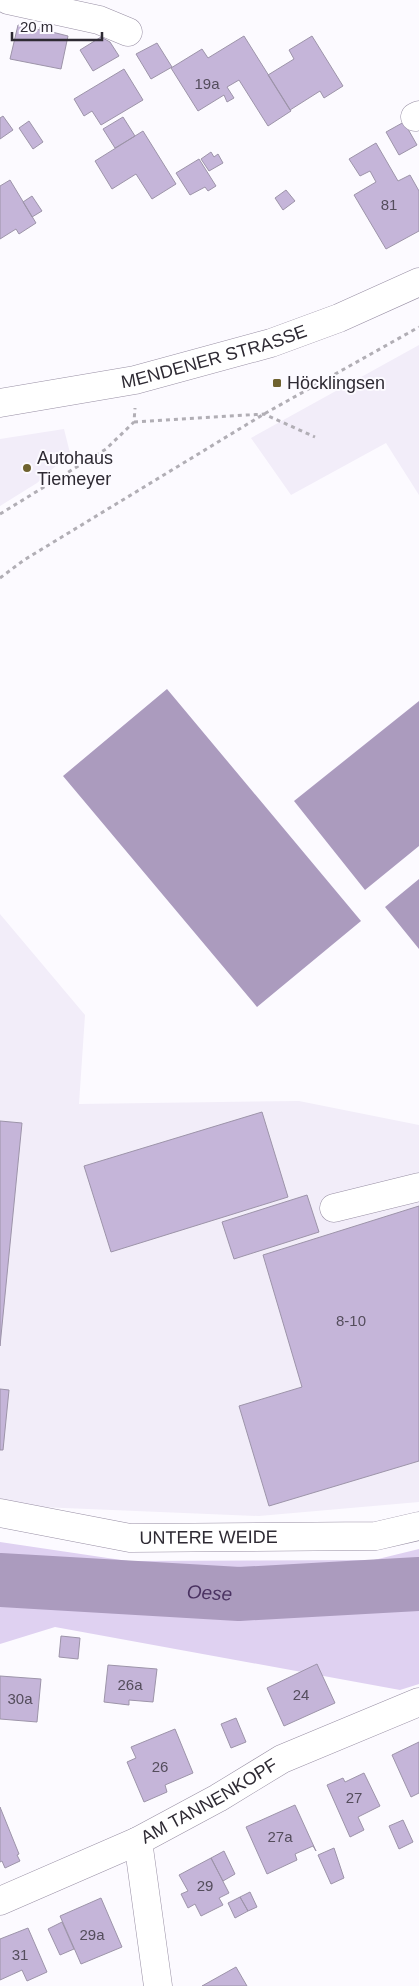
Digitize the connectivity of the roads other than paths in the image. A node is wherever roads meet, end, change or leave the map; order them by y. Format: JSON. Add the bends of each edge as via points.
{"nodes":[{"id":1,"x":8,"y":0,"type":"edge"},
{"id":2,"x":128,"y":32,"type":"dead end"},
{"id":3,"x":419,"y":282,"type":"edge"},
{"id":4,"x":0,"y":403,"type":"edge"},
{"id":5,"x":419,"y":1187,"type":"edge"},
{"id":6,"x":334,"y":1208,"type":"dead end"},
{"id":7,"x":0,"y":1513,"type":"edge"},
{"id":8,"x":419,"y":1526,"type":"edge"},
{"id":9,"x":419,"y":1702,"type":"edge"},
{"id":10,"x":138,"y":1841,"type":"junction"},
{"id":11,"x":0,"y":1902,"type":"edge"},
{"id":12,"x":158,"y":1986,"type":"edge"}],
"edges":[{"from":1,"to":2,"type":"street","via":[[99,20]]},
{"from":3,"to":4,"type":"street","name":"MENDENER STRASSE","via":[[339,318],[271,343],[135,380]]},
{"from":5,"to":6,"type":"street"},
{"from":7,"to":8,"type":"street","name":"UNTERE WEIDE","via":[[130,1538],[376,1536]]},
{"from":9,"to":10,"type":"street","name":"AM TANNENKOPF","via":[[282,1759]]},
{"from":10,"to":11,"type":"street","name":"AM TANNENKOPF"},
{"from":10,"to":12,"type":"street"}]}
